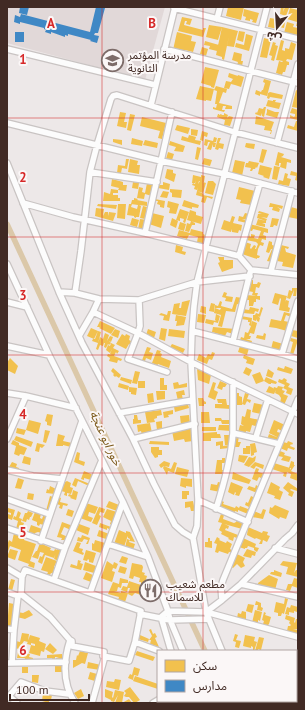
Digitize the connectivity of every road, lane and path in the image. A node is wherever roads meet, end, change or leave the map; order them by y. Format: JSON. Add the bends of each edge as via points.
{"nodes":[{"id":1,"x":220,"y":7,"type":"edge"},
{"id":2,"x":267,"y":7,"type":"edge"},
{"id":3,"x":174,"y":8,"type":"edge"},
{"id":4,"x":217,"y":19,"type":"junction"},
{"id":5,"x":261,"y":30,"type":"junction"},
{"id":6,"x":298,"y":39,"type":"edge"},
{"id":7,"x":7,"y":49,"type":"edge"},
{"id":8,"x":164,"y":49,"type":"junction"},
{"id":9,"x":298,"y":64,"type":"edge"},
{"id":10,"x":250,"y":72,"type":"junction"},
{"id":11,"x":296,"y":83,"type":"edge"},
{"id":12,"x":156,"y":85,"type":"junction"},
{"id":13,"x":152,"y":105,"type":"junction"},
{"id":14,"x":172,"y":112,"type":"junction"},
{"id":15,"x":7,"y":123,"type":"edge"},
{"id":16,"x":234,"y":132,"type":"junction"},
{"id":17,"x":277,"y":143,"type":"junction"},
{"id":18,"x":97,"y":145,"type":"junction"},
{"id":19,"x":298,"y":148,"type":"edge"},
{"id":20,"x":161,"y":161,"type":"junction"},
{"id":21,"x":7,"y":163,"type":"edge"},
{"id":22,"x":90,"y":172,"type":"junction"},
{"id":23,"x":226,"y":174,"type":"junction"},
{"id":24,"x":157,"y":182,"type":"junction"},
{"id":25,"x":260,"y":183,"type":"junction"},
{"id":26,"x":295,"y":192,"type":"edge"},
{"id":27,"x":23,"y":203,"type":"junction"},
{"id":28,"x":85,"y":220,"type":"junction"},
{"id":29,"x":145,"y":233,"type":"junction"},
{"id":30,"x":206,"y":248,"type":"junction"},
{"id":31,"x":239,"y":256,"type":"junction"},
{"id":32,"x":7,"y":264,"type":"edge"},
{"id":33,"x":251,"y":270,"type":"junction"},
{"id":34,"x":271,"y":272,"type":"junction"},
{"id":35,"x":298,"y":275,"type":"edge"},
{"id":36,"x":250,"y":276,"type":"junction"},
{"id":37,"x":197,"y":282,"type":"junction"},
{"id":38,"x":59,"y":292,"type":"junction"},
{"id":39,"x":75,"y":293,"type":"junction"},
{"id":40,"x":99,"y":299,"type":"junction"},
{"id":41,"x":139,"y":300,"type":"junction"},
{"id":42,"x":298,"y":300,"type":"edge"},
{"id":43,"x":7,"y":302,"type":"edge"},
{"id":44,"x":27,"y":308,"type":"junction"},
{"id":45,"x":93,"y":312,"type":"junction"},
{"id":46,"x":192,"y":330,"type":"junction"},
{"id":47,"x":138,"y":333,"type":"junction"},
{"id":48,"x":79,"y":336,"type":"junction"},
{"id":49,"x":233,"y":341,"type":"junction"},
{"id":50,"x":7,"y":346,"type":"edge"},
{"id":51,"x":282,"y":354,"type":"junction"},
{"id":52,"x":49,"y":355,"type":"junction"},
{"id":53,"x":298,"y":359,"type":"edge"},
{"id":54,"x":191,"y":362,"type":"junction"},
{"id":55,"x":167,"y":372,"type":"dead end"},
{"id":56,"x":233,"y":382,"type":"junction"},
{"id":57,"x":7,"y":394,"type":"edge"},
{"id":58,"x":26,"y":396,"type":"junction"},
{"id":59,"x":268,"y":399,"type":"junction"},
{"id":60,"x":298,"y":399,"type":"edge"},
{"id":61,"x":193,"y":400,"type":"junction"},
{"id":62,"x":76,"y":408,"type":"junction"},
{"id":63,"x":119,"y":413,"type":"junction"},
{"id":64,"x":296,"y":413,"type":"edge"},
{"id":65,"x":82,"y":421,"type":"junction"},
{"id":66,"x":195,"y":424,"type":"junction"},
{"id":67,"x":233,"y":433,"type":"junction"},
{"id":68,"x":256,"y":437,"type":"junction"},
{"id":69,"x":7,"y":438,"type":"edge"},
{"id":70,"x":134,"y":439,"type":"junction"},
{"id":71,"x":279,"y":444,"type":"junction"},
{"id":72,"x":102,"y":460,"type":"junction"},
{"id":73,"x":7,"y":470,"type":"edge"},
{"id":74,"x":62,"y":478,"type":"junction"},
{"id":75,"x":7,"y":499,"type":"edge"},
{"id":76,"x":198,"y":500,"type":"junction"},
{"id":77,"x":123,"y":502,"type":"junction"},
{"id":78,"x":216,"y":510,"type":"junction"},
{"id":79,"x":50,"y":514,"type":"junction"},
{"id":80,"x":248,"y":522,"type":"junction"},
{"id":81,"x":298,"y":525,"type":"edge"},
{"id":82,"x":7,"y":528,"type":"edge"},
{"id":83,"x":193,"y":538,"type":"junction"},
{"id":84,"x":41,"y":541,"type":"junction"},
{"id":85,"x":108,"y":544,"type":"junction"},
{"id":86,"x":65,"y":548,"type":"junction"},
{"id":87,"x":275,"y":548,"type":"junction"},
{"id":88,"x":298,"y":554,"type":"edge"},
{"id":89,"x":148,"y":557,"type":"junction"},
{"id":90,"x":7,"y":568,"type":"edge"},
{"id":91,"x":22,"y":577,"type":"junction"},
{"id":92,"x":54,"y":580,"type":"junction"},
{"id":93,"x":242,"y":584,"type":"junction"},
{"id":94,"x":7,"y":592,"type":"edge"},
{"id":95,"x":90,"y":593,"type":"junction"},
{"id":96,"x":20,"y":595,"type":"junction"},
{"id":97,"x":298,"y":597,"type":"edge"},
{"id":98,"x":222,"y":600,"type":"junction"},
{"id":99,"x":168,"y":611,"type":"junction"},
{"id":100,"x":206,"y":612,"type":"junction"},
{"id":101,"x":140,"y":614,"type":"junction"},
{"id":102,"x":161,"y":617,"type":"junction"},
{"id":103,"x":209,"y":619,"type":"junction"},
{"id":104,"x":170,"y":620,"type":"junction"},
{"id":105,"x":7,"y":630,"type":"edge"},
{"id":106,"x":14,"y":630,"type":"junction"},
{"id":107,"x":298,"y":637,"type":"edge"},
{"id":108,"x":70,"y":640,"type":"junction"},
{"id":109,"x":135,"y":642,"type":"junction"},
{"id":110,"x":157,"y":650,"type":"edge"},
{"id":111,"x":171,"y":650,"type":"edge"},
{"id":112,"x":183,"y":650,"type":"edge"},
{"id":113,"x":222,"y":650,"type":"edge"},
{"id":114,"x":105,"y":656,"type":"junction"},
{"id":115,"x":66,"y":662,"type":"junction"},
{"id":116,"x":10,"y":663,"type":"edge"},
{"id":117,"x":69,"y":694,"type":"junction"},
{"id":118,"x":8,"y":697,"type":"edge"},
{"id":119,"x":17,"y":703,"type":"edge"},
{"id":120,"x":74,"y":703,"type":"edge"},
{"id":121,"x":92,"y":703,"type":"edge"}],
"edges":[{"from":1,"to":4,"type":"street"},
{"from":2,"to":5,"type":"street"},
{"from":3,"to":4,"type":"street"},
{"from":3,"to":8,"type":"street"},
{"from":4,"to":5,"type":"street"},
{"from":5,"to":6,"type":"street"},
{"from":5,"to":10,"type":"street"},
{"from":7,"to":12,"type":"street"},
{"from":8,"to":10,"type":"street"},
{"from":8,"to":12,"type":"street"},
{"from":9,"to":11,"type":"street"},
{"from":10,"to":11,"type":"street"},
{"from":10,"to":16,"type":"street"},
{"from":11,"to":17,"type":"street"},
{"from":12,"to":13,"type":"street"},
{"from":13,"to":14,"type":"street"},
{"from":13,"to":18,"type":"street","via":[[114,96]]},
{"from":14,"to":16,"type":"street"},
{"from":14,"to":20,"type":"street"},
{"from":15,"to":18,"type":"street"},
{"from":16,"to":17,"type":"street"},
{"from":16,"to":23,"type":"street"},
{"from":17,"to":19,"type":"street"},
{"from":18,"to":20,"type":"street"},
{"from":18,"to":22,"type":"street"},
{"from":20,"to":23,"type":"street"},
{"from":20,"to":24,"type":"street"},
{"from":21,"to":27,"type":"street"},
{"from":22,"to":24,"type":"street"},
{"from":22,"to":28,"type":"street"},
{"from":23,"to":25,"type":"street"},
{"from":23,"to":30,"type":"street"},
{"from":24,"to":29,"type":"street"},
{"from":25,"to":26,"type":"street"},
{"from":25,"to":31,"type":"street"},
{"from":26,"to":34,"type":"street"},
{"from":27,"to":28,"type":"street"},
{"from":27,"to":38,"type":"street"},
{"from":28,"to":29,"type":"street"},
{"from":28,"to":39,"type":"street"},
{"from":29,"to":30,"type":"street"},
{"from":30,"to":31,"type":"street"},
{"from":30,"to":37,"type":"street"},
{"from":31,"to":33,"type":"street"},
{"from":32,"to":44,"type":"street"},
{"from":33,"to":34,"type":"street"},
{"from":33,"to":36,"type":"street"},
{"from":34,"to":35,"type":"street"},
{"from":36,"to":37,"type":"street"},
{"from":36,"to":49,"type":"street"},
{"from":37,"to":41,"type":"street"},
{"from":37,"to":46,"type":"street"},
{"from":38,"to":39,"type":"street"},
{"from":38,"to":48,"type":"street"},
{"from":39,"to":40,"type":"street"},
{"from":40,"to":41,"type":"street"},
{"from":40,"to":45,"type":"street"},
{"from":41,"to":47,"type":"street"},
{"from":42,"to":51,"type":"street"},
{"from":43,"to":44,"type":"street"},
{"from":44,"to":52,"type":"street"},
{"from":45,"to":47,"type":"street"},
{"from":45,"to":48,"type":"street"},
{"from":46,"to":49,"type":"street"},
{"from":46,"to":54,"type":"street"},
{"from":47,"to":54,"type":"street"},
{"from":47,"to":55,"type":"street","via":[[128,360]]},
{"from":48,"to":63,"type":"street"},
{"from":49,"to":51,"type":"street"},
{"from":50,"to":52,"type":"street"},
{"from":51,"to":53,"type":"street"},
{"from":52,"to":62,"type":"street"},
{"from":54,"to":56,"type":"street"},
{"from":54,"to":61,"type":"street"},
{"from":56,"to":59,"type":"street"},
{"from":56,"to":67,"type":"street"},
{"from":57,"to":58,"type":"street"},
{"from":58,"to":62,"type":"street"},
{"from":58,"to":69,"type":"street"},
{"from":59,"to":64,"type":"street"},
{"from":59,"to":68,"type":"street"},
{"from":60,"to":64,"type":"street"},
{"from":61,"to":63,"type":"street"},
{"from":61,"to":66,"type":"street"},
{"from":62,"to":65,"type":"street"},
{"from":63,"to":70,"type":"street"},
{"from":64,"to":71,"type":"street"},
{"from":65,"to":72,"type":"street"},
{"from":65,"to":74,"type":"street"},
{"from":66,"to":70,"type":"street"},
{"from":66,"to":76,"type":"street"},
{"from":67,"to":68,"type":"street"},
{"from":67,"to":78,"type":"street","via":[[232,451]]},
{"from":68,"to":71,"type":"street"},
{"from":70,"to":83,"type":"street","via":[[175,525]]},
{"from":71,"to":80,"type":"street"},
{"from":72,"to":77,"type":"street"},
{"from":72,"to":86,"type":"street"},
{"from":73,"to":74,"type":"street","via":[[33,476]]},
{"from":74,"to":79,"type":"street"},
{"from":75,"to":79,"type":"street"},
{"from":76,"to":78,"type":"street"},
{"from":76,"to":83,"type":"street","via":[[197,526]]},
{"from":77,"to":85,"type":"street"},
{"from":77,"to":89,"type":"street"},
{"from":78,"to":80,"type":"street"},
{"from":79,"to":84,"type":"street"},
{"from":80,"to":98,"type":"street","via":[[222,584]]},
{"from":81,"to":87,"type":"street"},
{"from":82,"to":84,"type":"street"},
{"from":83,"to":100,"type":"street"},
{"from":84,"to":86,"type":"street"},
{"from":85,"to":89,"type":"street"},
{"from":85,"to":95,"type":"street"},
{"from":86,"to":92,"type":"street"},
{"from":87,"to":88,"type":"street"},
{"from":87,"to":93,"type":"street"},
{"from":89,"to":99,"type":"street"},
{"from":90,"to":91,"type":"street"},
{"from":91,"to":92,"type":"street","via":[[25,570]]},
{"from":91,"to":96,"type":"street"},
{"from":92,"to":95,"type":"street"},
{"from":93,"to":97,"type":"street"},
{"from":93,"to":98,"type":"street"},
{"from":94,"to":96,"type":"street"},
{"from":95,"to":101,"type":"street","via":[[141,611]]},
{"from":96,"to":106,"type":"street"},
{"from":96,"to":108,"type":"street","via":[[50,617]]},
{"from":98,"to":100,"type":"street"},
{"from":99,"to":100,"type":"street"},
{"from":99,"to":102,"type":"street"},
{"from":99,"to":104,"type":"street"},
{"from":100,"to":103,"type":"street"},
{"from":100,"to":107,"type":"street"},
{"from":101,"to":102,"type":"street"},
{"from":101,"to":109,"type":"street"},
{"from":102,"to":104,"type":"street"},
{"from":102,"to":111,"type":"street"},
{"from":103,"to":104,"type":"street"},
{"from":103,"to":113,"type":"street"},
{"from":104,"to":112,"type":"street"},
{"from":105,"to":106,"type":"street"},
{"from":106,"to":116,"type":"street"},
{"from":108,"to":114,"type":"street","via":[[72,646],[104,652]]},
{"from":108,"to":115,"type":"street"},
{"from":109,"to":110,"type":"street"},
{"from":109,"to":114,"type":"street","via":[[129,661]]},
{"from":114,"to":121,"type":"street"},
{"from":115,"to":116,"type":"street"},
{"from":115,"to":117,"type":"street","via":[[66,687]]},
{"from":117,"to":118,"type":"street","via":[[45,691],[21,682]]},
{"from":117,"to":120,"type":"street"},
{"from":118,"to":119,"type":"street"}]}
